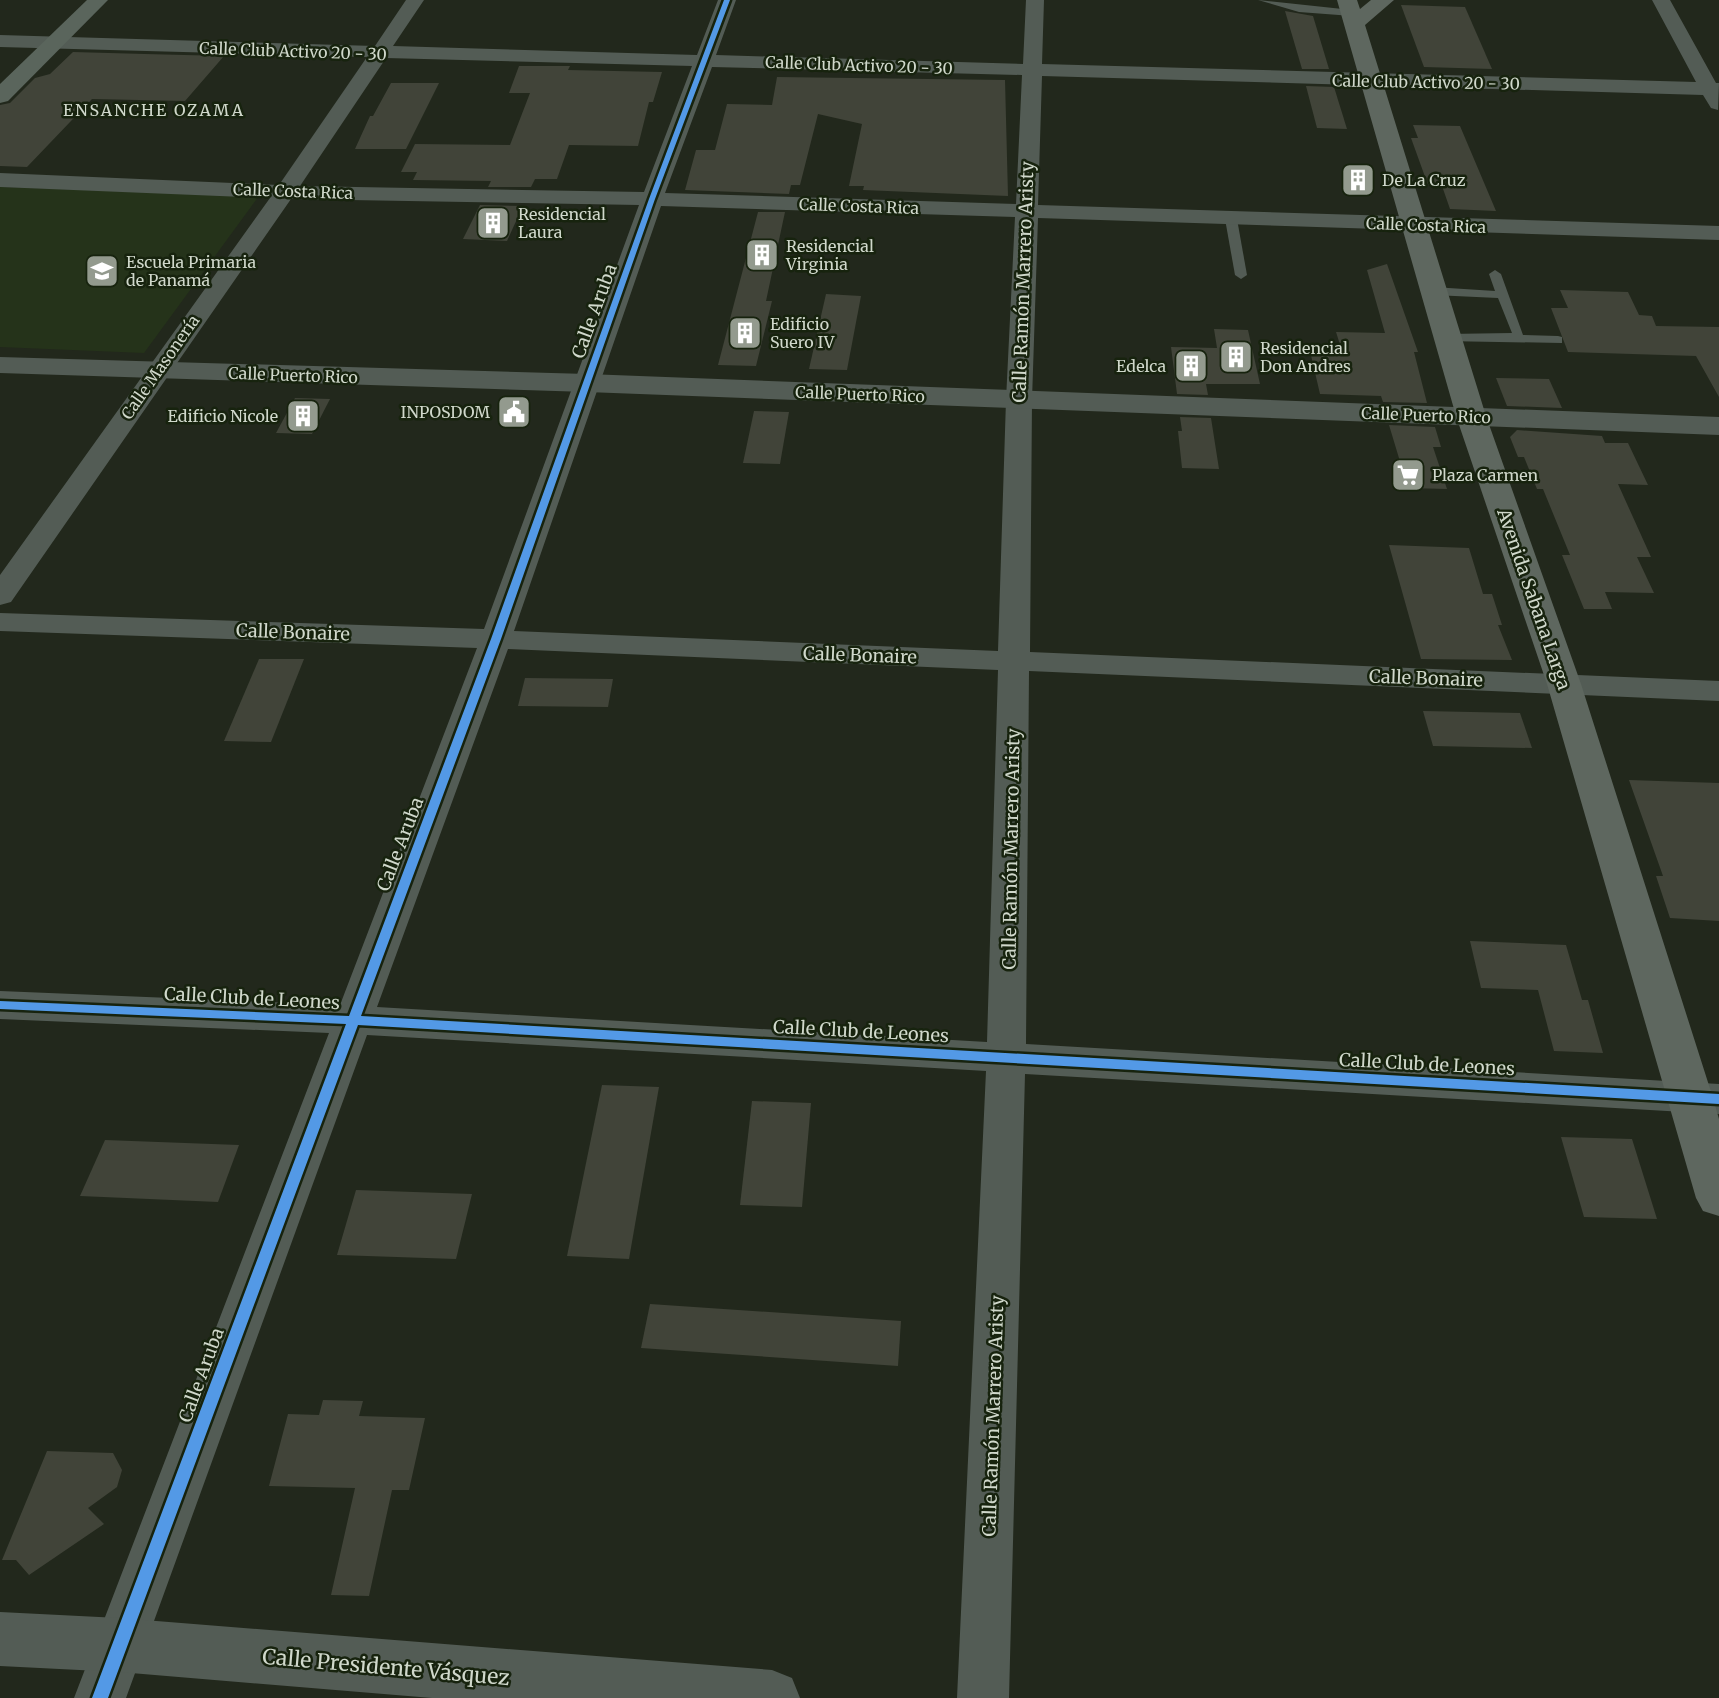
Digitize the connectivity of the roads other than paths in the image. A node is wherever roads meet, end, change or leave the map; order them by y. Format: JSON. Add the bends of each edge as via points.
{"nodes":[{"id":1,"x":98,"y":0,"type":"edge"},
{"id":2,"x":415,"y":0,"type":"edge"},
{"id":3,"x":727,"y":0,"type":"edge"},
{"id":4,"x":1035,"y":0,"type":"edge"},
{"id":5,"x":1263,"y":0,"type":"edge"},
{"id":6,"x":1384,"y":0,"type":"edge"},
{"id":7,"x":1661,"y":0,"type":"edge"},
{"id":8,"x":1351,"y":12,"type":"edge"},
{"id":9,"x":0,"y":41,"type":"edge"},
{"id":10,"x":52,"y":43,"type":"junction"},
{"id":11,"x":376,"y":54,"type":"junction"},
{"id":12,"x":704,"y":61,"type":"junction"},
{"id":13,"x":1030,"y":70,"type":"junction"},
{"id":14,"x":1373,"y":80,"type":"junction"},
{"id":15,"x":1716,"y":94,"type":"edge"},
{"id":16,"x":0,"y":96,"type":"edge"},
{"id":17,"x":0,"y":180,"type":"edge"},
{"id":18,"x":285,"y":192,"type":"junction"},
{"id":19,"x":652,"y":199,"type":"junction"},
{"id":20,"x":1026,"y":212,"type":"junction"},
{"id":21,"x":1231,"y":219,"type":"junction"},
{"id":22,"x":1412,"y":224,"type":"junction"},
{"id":23,"x":1719,"y":233,"type":"edge"},
{"id":24,"x":1495,"y":274,"type":"dead end"},
{"id":25,"x":1241,"y":275,"type":"dead end"},
{"id":26,"x":1433,"y":291,"type":"junction"},
{"id":27,"x":1503,"y":295,"type":"junction"},
{"id":28,"x":1447,"y":338,"type":"junction"},
{"id":29,"x":1513,"y":339,"type":"junction"},
{"id":30,"x":1558,"y":340,"type":"dead end"},
{"id":31,"x":0,"y":365,"type":"edge"},
{"id":32,"x":156,"y":371,"type":"junction"},
{"id":33,"x":587,"y":383,"type":"junction"},
{"id":34,"x":1018,"y":400,"type":"junction"},
{"id":35,"x":1471,"y":416,"type":"junction"},
{"id":36,"x":1719,"y":426,"type":"edge"},
{"id":37,"x":0,"y":596,"type":"edge"},
{"id":38,"x":0,"y":622,"type":"edge"},
{"id":39,"x":496,"y":639,"type":"junction"},
{"id":40,"x":1015,"y":661,"type":"junction"},
{"id":41,"x":1564,"y":684,"type":"junction"},
{"id":42,"x":1719,"y":691,"type":"edge"},
{"id":43,"x":0,"y":1004,"type":"edge"},
{"id":44,"x":352,"y":1020,"type":"junction"},
{"id":45,"x":1006,"y":1057,"type":"junction"},
{"id":46,"x":1705,"y":1099,"type":"edge"},
{"id":47,"x":1719,"y":1198,"type":"edge"},
{"id":48,"x":0,"y":1639,"type":"edge"},
{"id":49,"x":119,"y":1645,"type":"junction"},
{"id":50,"x":100,"y":1698,"type":"edge"},
{"id":51,"x":772,"y":1698,"type":"edge"},
{"id":52,"x":983,"y":1698,"type":"edge"}],
"edges":[{"from":1,"to":10,"type":"main road"},
{"from":2,"to":11,"type":"street","name":"Calle Masonería"},
{"from":3,"to":12,"type":"street","name":"Calle Aruba"},
{"from":4,"to":13,"type":"street","name":"Calle Ramón Marrero Aristy"},
{"from":5,"to":8,"type":"lane","via":[[1299,9]]},
{"from":6,"to":8,"type":"main road"},
{"from":7,"to":15,"type":"street"},
{"from":8,"to":14,"type":"main road","name":"Avenida Sabana Larga"},
{"from":9,"to":10,"type":"street","name":"Calle Club Activo 20 - 30"},
{"from":10,"to":11,"type":"street","name":"Calle Club Activo 20 - 30"},
{"from":10,"to":16,"type":"main road"},
{"from":11,"to":12,"type":"street","name":"Calle Club Activo 20 - 30"},
{"from":11,"to":18,"type":"street","name":"Calle Masonería"},
{"from":12,"to":13,"type":"street","name":"Calle Club Activo 20 - 30"},
{"from":12,"to":19,"type":"street","name":"Calle Aruba"},
{"from":13,"to":14,"type":"street","name":"Calle Club Activo 20 - 30"},
{"from":13,"to":20,"type":"street","name":"Calle Ramón Marrero Aristy"},
{"from":14,"to":15,"type":"street","name":"Calle Club Activo 20 - 30"},
{"from":14,"to":22,"type":"main road","name":"Avenida Sabana Larga"},
{"from":17,"to":18,"type":"street","name":"Calle Costa Rica"},
{"from":18,"to":19,"type":"street","name":"Calle Costa Rica"},
{"from":18,"to":32,"type":"street","name":"Calle Masonería"},
{"from":19,"to":20,"type":"street","name":"Calle Costa Rica"},
{"from":19,"to":33,"type":"street","name":"Calle Aruba"},
{"from":20,"to":21,"type":"street","name":"Calle Costa Rica"},
{"from":20,"to":34,"type":"street","name":"Calle Ramón Marrero Aristy"},
{"from":21,"to":22,"type":"street","name":"Calle Costa Rica"},
{"from":21,"to":25,"type":"lane"},
{"from":22,"to":23,"type":"street","name":"Calle Costa Rica"},
{"from":22,"to":26,"type":"main road","name":"Avenida Sabana Larga"},
{"from":24,"to":27,"type":"lane"},
{"from":26,"to":27,"type":"lane"},
{"from":26,"to":28,"type":"main road","name":"Avenida Sabana Larga"},
{"from":27,"to":29,"type":"lane","via":[[1518,334]]},
{"from":28,"to":29,"type":"lane"},
{"from":28,"to":35,"type":"main road","name":"Avenida Sabana Larga"},
{"from":29,"to":30,"type":"lane"},
{"from":31,"to":32,"type":"street","name":"Calle Puerto Rico"},
{"from":32,"to":33,"type":"street","name":"Calle Puerto Rico"},
{"from":32,"to":37,"type":"street","name":"Calle Masonería"},
{"from":33,"to":34,"type":"street","name":"Calle Puerto Rico"},
{"from":33,"to":39,"type":"street","name":"Calle Aruba"},
{"from":34,"to":35,"type":"street","name":"Calle Puerto Rico"},
{"from":34,"to":40,"type":"street","name":"Calle Ramón Marrero Aristy"},
{"from":35,"to":36,"type":"street","name":"Calle Puerto Rico"},
{"from":35,"to":41,"type":"main road","name":"Avenida Sabana Larga"},
{"from":38,"to":39,"type":"street","name":"Calle Bonaire"},
{"from":39,"to":40,"type":"street","name":"Calle Bonaire"},
{"from":39,"to":44,"type":"street","name":"Calle Aruba"},
{"from":40,"to":41,"type":"street","name":"Calle Bonaire"},
{"from":40,"to":45,"type":"street","name":"Calle Ramón Marrero Aristy"},
{"from":41,"to":42,"type":"street","name":"Calle Bonaire"},
{"from":41,"to":46,"type":"main road","name":"Avenida Sabana Larga"},
{"from":43,"to":44,"type":"street","name":"Calle Club de Leones"},
{"from":44,"to":45,"type":"street","name":"Calle Club de Leones"},
{"from":44,"to":49,"type":"street","name":"Calle Aruba"},
{"from":45,"to":46,"type":"street","name":"Calle Club de Leones"},
{"from":45,"to":52,"type":"street","name":"Calle Ramón Marrero Aristy"},
{"from":46,"to":47,"type":"main road","name":"Avenida Sabana Larga"},
{"from":48,"to":49,"type":"street","name":"Calle Presidente Vásquez"},
{"from":49,"to":50,"type":"street","name":"Calle Aruba"},
{"from":49,"to":51,"type":"street","name":"Calle Presidente Vásquez"}]}
